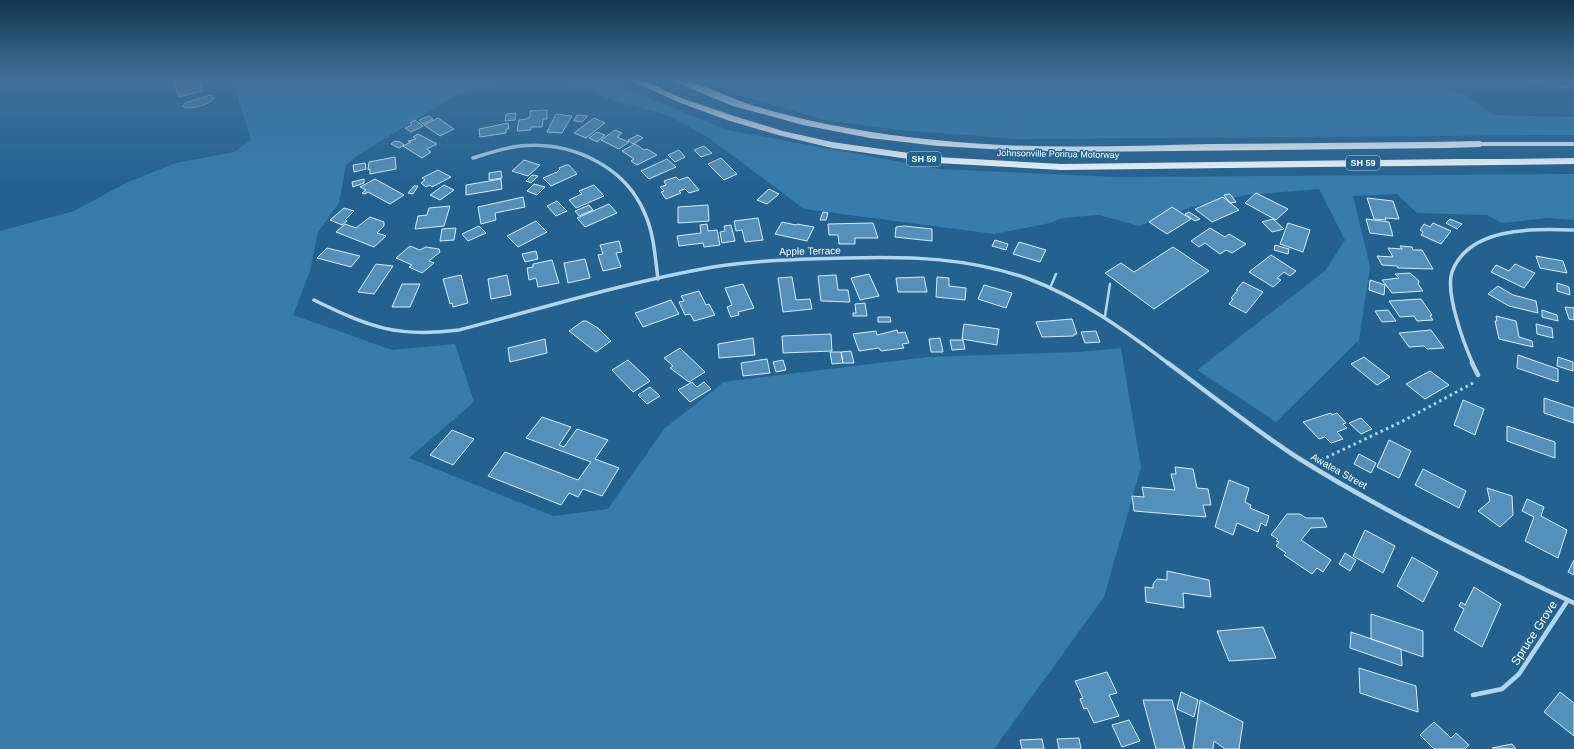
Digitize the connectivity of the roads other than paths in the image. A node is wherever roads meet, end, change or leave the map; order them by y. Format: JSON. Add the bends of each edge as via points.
{"nodes":[{"id":1,"x":719,"y":114,"type":"edge"},
{"id":2,"x":771,"y":114,"type":"edge"},
{"id":3,"x":1480,"y":144,"type":"joint"},
{"id":4,"x":1574,"y":144,"type":"edge"},
{"id":5,"x":473,"y":158,"type":"dead end"},
{"id":6,"x":1574,"y":161,"type":"edge"},
{"id":7,"x":1498,"y":162,"type":"joint"},
{"id":8,"x":1574,"y":230,"type":"edge"},
{"id":9,"x":1056,"y":274,"type":"dead end"},
{"id":10,"x":658,"y":279,"type":"junction"},
{"id":11,"x":1110,"y":284,"type":"dead end"},
{"id":12,"x":1050,"y":288,"type":"junction"},
{"id":13,"x":314,"y":300,"type":"dead end"},
{"id":14,"x":1105,"y":316,"type":"junction"},
{"id":15,"x":1116,"y":323,"type":"joint"},
{"id":16,"x":1478,"y":375,"type":"road end"},
{"id":17,"x":1568,"y":600,"type":"junction"},
{"id":18,"x":1574,"y":603,"type":"edge"},
{"id":19,"x":1473,"y":695,"type":"dead end"}],
"edges":[{"from":1,"to":7,"type":"highway","name":"Johnsonville Porirua Motorway","number":"SH 59","via":[[773,132],[836,147],[906,158],[1044,167]]},
{"from":2,"to":3,"type":"highway","name":"Johnsonville Porirua Motorway","number":"SH 59","via":[[881,138],[978,148],[1099,150]]},
{"from":3,"to":4,"type":"main road","number":"SH 59"},
{"from":5,"to":10,"type":"street","via":[[500,149],[546,145],[584,153],[598,160],[628,185],[642,206],[649,225]]},
{"from":6,"to":7,"type":"main road","number":"SH 59"},
{"from":8,"to":16,"type":"street","via":[[1510,233],[1473,245],[1460,257],[1452,273],[1453,304],[1458,326]]},
{"from":9,"to":12,"type":"lane"},
{"from":10,"to":12,"type":"street","name":"Apple Terrace","via":[[777,259],[926,257],[989,267]]},
{"from":10,"to":13,"type":"street","name":"Apple Terrace","via":[[459,330],[437,333],[391,331]]},
{"from":11,"to":14,"type":"lane"},
{"from":12,"to":14,"type":"street","name":"Apple Terrace"},
{"from":14,"to":15,"type":"street","name":"Apple Terrace"},
{"from":15,"to":17,"type":"street","name":"Awatea Street","via":[[1241,418],[1310,465],[1492,563]]},
{"from":17,"to":18,"type":"street","name":"Awatea Street"},
{"from":17,"to":19,"type":"street","name":"Spruce Grove","via":[[1519,674],[1502,689]]}]}
